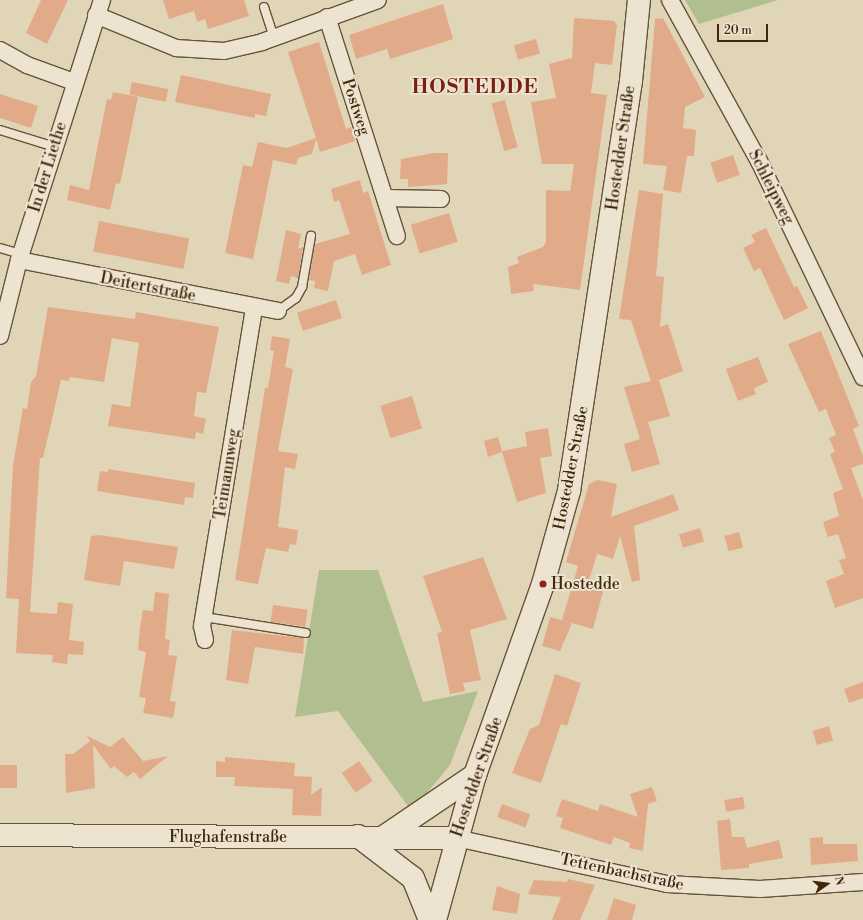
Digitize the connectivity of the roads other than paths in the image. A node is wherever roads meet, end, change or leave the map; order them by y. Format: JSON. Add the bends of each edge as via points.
{"nodes":[{"id":1,"x":102,"y":0,"type":"edge"},
{"id":2,"x":378,"y":0,"type":"edge"},
{"id":3,"x":639,"y":0,"type":"edge"},
{"id":4,"x":670,"y":0,"type":"edge"},
{"id":5,"x":264,"y":7,"type":"dead end"},
{"id":6,"x":96,"y":15,"type":"junction"},
{"id":7,"x":327,"y":17,"type":"junction"},
{"id":8,"x":274,"y":38,"type":"junction"},
{"id":9,"x":0,"y":50,"type":"edge"},
{"id":10,"x":74,"y":82,"type":"junction"},
{"id":11,"x":0,"y":130,"type":"edge"},
{"id":12,"x":55,"y":147,"type":"junction"},
{"id":13,"x":385,"y":198,"type":"junction"},
{"id":14,"x":442,"y":198,"type":"dead end"},
{"id":15,"x":311,"y":236,"type":"dead end"},
{"id":16,"x":397,"y":236,"type":"dead end"},
{"id":17,"x":0,"y":248,"type":"edge"},
{"id":18,"x":20,"y":257,"type":"junction"},
{"id":19,"x":254,"y":307,"type":"junction"},
{"id":20,"x":278,"y":311,"type":"joint"},
{"id":21,"x":0,"y":336,"type":"edge"},
{"id":22,"x":863,"y":377,"type":"edge"},
{"id":23,"x":204,"y":617,"type":"junction"},
{"id":24,"x":306,"y":633,"type":"dead end"},
{"id":25,"x":205,"y":640,"type":"dead end"},
{"id":26,"x":475,"y":775,"type":"junction"},
{"id":27,"x":0,"y":835,"type":"edge"},
{"id":28,"x":358,"y":836,"type":"junction"},
{"id":29,"x":385,"y":836,"type":"junction"},
{"id":30,"x":456,"y":838,"type":"junction"},
{"id":31,"x":863,"y":882,"type":"edge"},
{"id":32,"x":430,"y":920,"type":"edge"},
{"id":33,"x":435,"y":920,"type":"edge"}],
"edges":[{"from":1,"to":6,"type":"street","name":"In der Liethe"},
{"from":2,"to":7,"type":"street"},
{"from":3,"to":26,"type":"main road","name":"Hostedder Straße","via":[[631,81],[570,491],[543,584]]},
{"from":4,"to":22,"type":"street","name":"Schleipweg","via":[[759,161]]},
{"from":5,"to":8,"type":"lane"},
{"from":6,"to":8,"type":"street","via":[[176,48],[238,50]]},
{"from":6,"to":10,"type":"street","name":"In der Liethe"},
{"from":7,"to":8,"type":"street"},
{"from":7,"to":13,"type":"street","name":"Postweg"},
{"from":9,"to":10,"type":"street","via":[[27,65]]},
{"from":10,"to":12,"type":"street","name":"In der Liethe"},
{"from":11,"to":12,"type":"lane"},
{"from":12,"to":18,"type":"street","name":"In der Liethe"},
{"from":13,"to":14,"type":"street"},
{"from":13,"to":16,"type":"street","name":"Postweg"},
{"from":15,"to":20,"type":"lane","via":[[302,287],[296,298]]},
{"from":17,"to":18,"type":"lane"},
{"from":18,"to":19,"type":"street","name":"Deitertstraße"},
{"from":18,"to":21,"type":"street","name":"In der Liethe"},
{"from":19,"to":20,"type":"street","name":"Deitertstraße"},
{"from":19,"to":23,"type":"street","name":"Teimannweg"},
{"from":23,"to":24,"type":"lane"},
{"from":23,"to":25,"type":"street","name":"Teimannweg"},
{"from":26,"to":29,"type":"main road"},
{"from":26,"to":30,"type":"main road","name":"Hostedder Straße"},
{"from":27,"to":28,"type":"main road","name":"Flughafenstraße"},
{"from":28,"to":29,"type":"main road","name":"Flughafenstraße"},
{"from":28,"to":32,"type":"main road","via":[[413,878]]},
{"from":29,"to":30,"type":"main road","name":"Flughafenstraße"},
{"from":30,"to":31,"type":"street","name":"Tettenbachstraße","via":[[667,884],[760,889]]},
{"from":30,"to":33,"type":"main road","name":"Hostedder Straße"}]}
